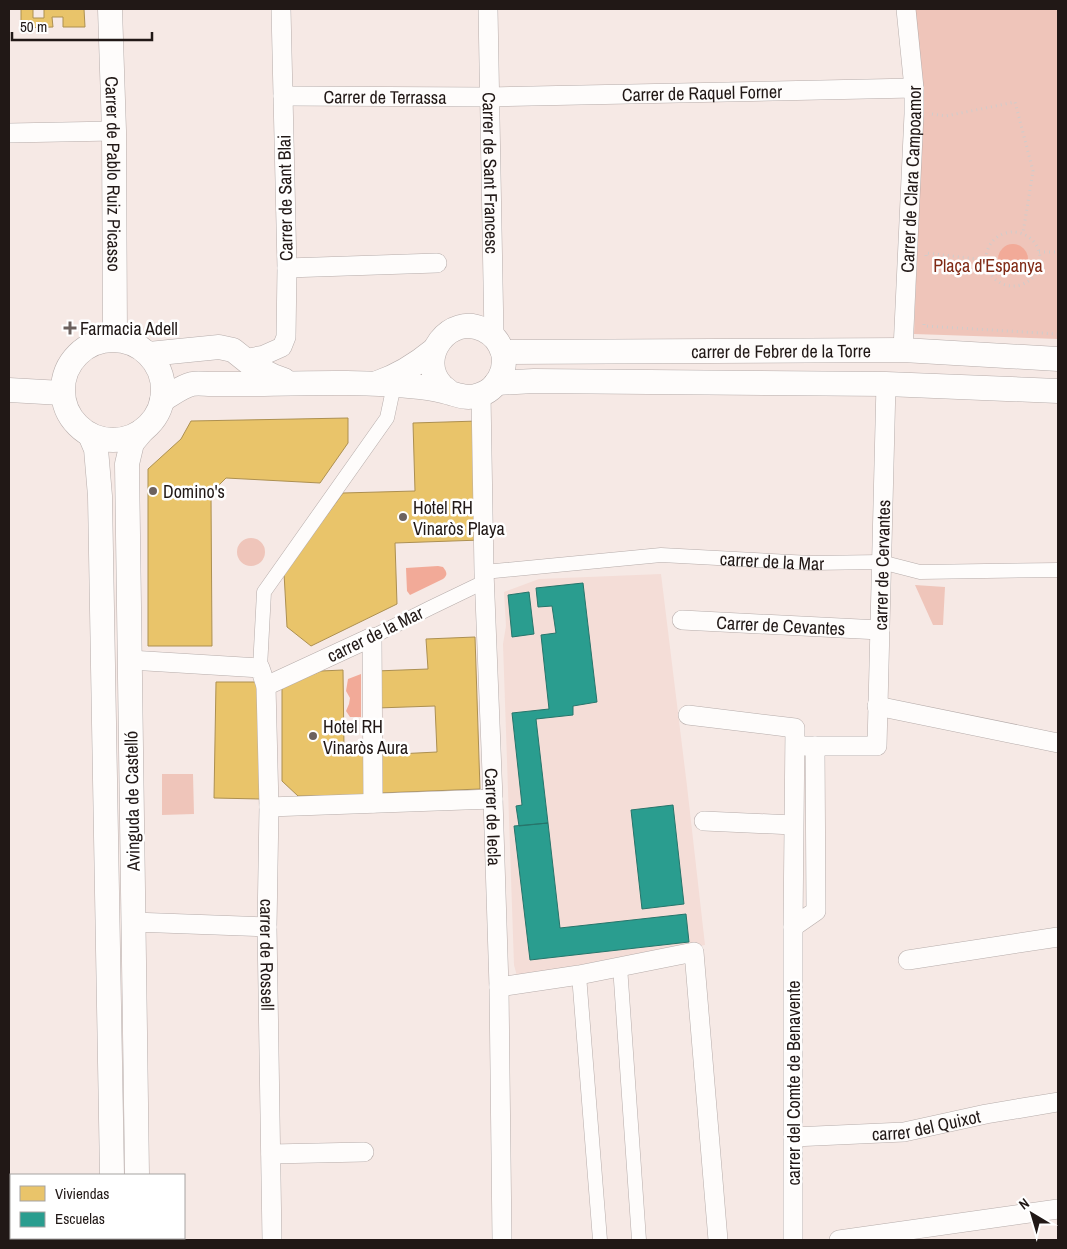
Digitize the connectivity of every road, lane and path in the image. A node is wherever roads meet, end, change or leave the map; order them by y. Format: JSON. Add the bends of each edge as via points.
{"nodes":[{"id":1,"x":110,"y":9,"type":"edge"},
{"id":2,"x":281,"y":9,"type":"edge"},
{"id":3,"x":488,"y":9,"type":"edge"},
{"id":4,"x":906,"y":9,"type":"edge"},
{"id":5,"x":914,"y":88,"type":"junction"},
{"id":6,"x":283,"y":96,"type":"junction"},
{"id":7,"x":489,"y":97,"type":"junction"},
{"id":8,"x":930,"y":114,"type":"dead end"},
{"id":9,"x":114,"y":131,"type":"junction"},
{"id":10,"x":9,"y":133,"type":"edge"},
{"id":11,"x":1023,"y":233,"type":"junction"},
{"id":12,"x":927,"y":244,"type":"dead end"},
{"id":13,"x":1039,"y":252,"type":"junction"},
{"id":14,"x":1058,"y":252,"type":"edge"},
{"id":15,"x":926,"y":254,"type":"junction"},
{"id":16,"x":985,"y":260,"type":"junction"},
{"id":17,"x":926,"y":262,"type":"dead end"},
{"id":18,"x":437,"y":263,"type":"dead end"},
{"id":19,"x":287,"y":268,"type":"junction"},
{"id":20,"x":924,"y":317,"type":"dead end"},
{"id":21,"x":1058,"y":334,"type":"edge"},
{"id":22,"x":115,"y":339,"type":"junction"},
{"id":23,"x":498,"y":344,"type":"junction"},
{"id":24,"x":434,"y":350,"type":"junction"},
{"id":25,"x":903,"y":350,"type":"junction"},
{"id":26,"x":148,"y":354,"type":"junction"},
{"id":27,"x":244,"y":359,"type":"junction"},
{"id":28,"x":1058,"y":359,"type":"edge"},
{"id":29,"x":295,"y":383,"type":"junction"},
{"id":30,"x":886,"y":384,"type":"junction"},
{"id":31,"x":383,"y":385,"type":"junction"},
{"id":32,"x":1052,"y":388,"type":"edge"},
{"id":33,"x":489,"y":389,"type":"junction"},
{"id":34,"x":9,"y":390,"type":"edge"},
{"id":35,"x":62,"y":392,"type":"junction"},
{"id":36,"x":450,"y":393,"type":"junction"},
{"id":37,"x":162,"y":400,"type":"junction"},
{"id":38,"x":142,"y":431,"type":"junction"},
{"id":39,"x":90,"y":434,"type":"junction"},
{"id":40,"x":881,"y":562,"type":"junction"},
{"id":41,"x":1058,"y":570,"type":"edge"},
{"id":42,"x":484,"y":577,"type":"junction"},
{"id":43,"x":682,"y":620,"type":"dead end"},
{"id":44,"x":880,"y":630,"type":"junction"},
{"id":45,"x":372,"y":637,"type":"junction"},
{"id":46,"x":130,"y":660,"type":"junction"},
{"id":47,"x":263,"y":677,"type":"junction"},
{"id":48,"x":877,"y":706,"type":"junction"},
{"id":49,"x":688,"y":715,"type":"dead end"},
{"id":50,"x":1058,"y":742,"type":"edge"},
{"id":51,"x":794,"y":746,"type":"junction"},
{"id":52,"x":815,"y":746,"type":"junction"},
{"id":53,"x":493,"y":799,"type":"junction"},
{"id":54,"x":373,"y":804,"type":"junction"},
{"id":55,"x":269,"y":807,"type":"junction"},
{"id":56,"x":704,"y":821,"type":"dead end"},
{"id":57,"x":793,"y":825,"type":"junction"},
{"id":58,"x":133,"y":922,"type":"junction"},
{"id":59,"x":268,"y":927,"type":"junction"},
{"id":60,"x":793,"y":927,"type":"junction"},
{"id":61,"x":1058,"y":937,"type":"edge"},
{"id":62,"x":908,"y":960,"type":"dead end"},
{"id":63,"x":620,"y":966,"type":"junction"},
{"id":64,"x":579,"y":975,"type":"junction"},
{"id":65,"x":499,"y":987,"type":"junction"},
{"id":66,"x":1058,"y":1102,"type":"edge"},
{"id":67,"x":793,"y":1137,"type":"junction"},
{"id":68,"x":364,"y":1152,"type":"dead end"},
{"id":69,"x":271,"y":1154,"type":"junction"},
{"id":70,"x":112,"y":1174,"type":"edge"},
{"id":71,"x":137,"y":1174,"type":"edge"},
{"id":72,"x":1058,"y":1209,"type":"edge"},
{"id":73,"x":272,"y":1240,"type":"edge"},
{"id":74,"x":502,"y":1240,"type":"edge"},
{"id":75,"x":600,"y":1240,"type":"edge"},
{"id":76,"x":639,"y":1240,"type":"edge"},
{"id":77,"x":718,"y":1240,"type":"edge"},
{"id":78,"x":793,"y":1240,"type":"edge"},
{"id":79,"x":840,"y":1240,"type":"edge"}],
"edges":[{"from":1,"to":9,"type":"street","name":"Carrer de Pablo Ruiz Picasso"},
{"from":2,"to":6,"type":"street","name":"Carrer de Sant Blai"},
{"from":3,"to":7,"type":"street","name":"Carrer de Sant Francesc"},
{"from":4,"to":5,"type":"street","name":"Carrer de Clara Campoamor"},
{"from":5,"to":7,"type":"street","name":"Carrer de Raquel Forner"},
{"from":5,"to":25,"type":"street","name":"Carrer de Clara Campoamor"},
{"from":6,"to":7,"type":"street","name":"Carrer de Terrassa"},
{"from":6,"to":19,"type":"street","name":"Carrer de Sant Blai"},
{"from":7,"to":23,"type":"street","name":"Carrer de Sant Francesc"},
{"from":8,"to":11,"type":"path","via":[[946,116],[1015,102],[1033,171]]},
{"from":9,"to":10,"type":"street"},
{"from":9,"to":22,"type":"street","name":"Carrer de Pablo Ruiz Picasso"},
{"from":11,"to":13,"type":"path","via":[[1036,244]]},
{"from":11,"to":16,"type":"path","via":[[1005,233],[997,237],[990,243]]},
{"from":12,"to":15,"type":"path"},
{"from":13,"to":14,"type":"path"},
{"from":13,"to":16,"type":"path","via":[[1038,270],[1026,283],[1017,286],[999,283],[987,269]]},
{"from":15,"to":16,"type":"path"},
{"from":15,"to":17,"type":"path"},
{"from":18,"to":19,"type":"street"},
{"from":19,"to":27,"type":"street","name":"Carrer de Sant Blai","via":[[286,337],[282,347]]},
{"from":20,"to":21,"type":"path","via":[[924,326]]},
{"from":22,"to":26,"type":"street","via":[[139,346]]},
{"from":22,"to":35,"type":"street","via":[[98,341],[83,349],[71,361],[64,376]]},
{"from":23,"to":24,"type":"street","via":[[484,330],[460,327],[449,331]]},
{"from":23,"to":25,"type":"street","name":"carrer de Febrer de la Torre"},
{"from":23,"to":33,"type":"street","via":[[504,363],[502,373]]},
{"from":24,"to":31,"type":"street"},
{"from":24,"to":36,"type":"street","via":[[432,363],[435,375]]},
{"from":25,"to":28,"type":"street","name":"carrer de Febrer de la Torre"},
{"from":26,"to":27,"type":"street","via":[[219,347],[233,350]]},
{"from":26,"to":37,"type":"street","via":[[158,368],[163,384]]},
{"from":27,"to":29,"type":"street","via":[[272,376]]},
{"from":29,"to":31,"type":"street"},
{"from":29,"to":37,"type":"street","via":[[191,384]]},
{"from":30,"to":32,"type":"street","name":"carrer de Febrer de la Torre"},
{"from":30,"to":33,"type":"street","name":"carrer de Febrer de la Torre","via":[[534,381]]},
{"from":30,"to":40,"type":"street","name":"carrer de Cervantes"},
{"from":31,"to":36,"type":"street","via":[[421,387]]},
{"from":31,"to":47,"type":"street","via":[[387,418],[264,592]]},
{"from":33,"to":36,"type":"street","via":[[470,397]]},
{"from":33,"to":42,"type":"street","name":"Carrer de Iecla"},
{"from":34,"to":35,"type":"street"},
{"from":35,"to":39,"type":"street","via":[[70,417]]},
{"from":37,"to":38,"type":"street","via":[[158,412]]},
{"from":38,"to":39,"type":"street","via":[[116,440]]},
{"from":38,"to":46,"type":"street","name":"Avinguda de Castelló","via":[[132,442],[127,464]]},
{"from":39,"to":70,"type":"street","name":"Avinguda de Castelló","via":[[96,449],[100,496]]},
{"from":40,"to":41,"type":"street","name":"carrer de la Mar","via":[[920,572]]},
{"from":40,"to":42,"type":"street","name":"carrer de la Mar","via":[[811,563],[661,555]]},
{"from":40,"to":44,"type":"street","name":"carrer de Cervantes"},
{"from":42,"to":45,"type":"street","name":"carrer de la Mar"},
{"from":42,"to":53,"type":"street","name":"Carrer de Iecla"},
{"from":43,"to":44,"type":"street","name":"Carrer de Cevantes"},
{"from":44,"to":48,"type":"street","name":"carrer de Cervantes"},
{"from":45,"to":47,"type":"street","name":"carrer de la Mar"},
{"from":45,"to":54,"type":"street"},
{"from":46,"to":47,"type":"street","name":"carrer de la Mar"},
{"from":46,"to":58,"type":"street","name":"Avinguda de Castelló"},
{"from":47,"to":55,"type":"street","name":"carrer de Rossell"},
{"from":48,"to":50,"type":"street"},
{"from":48,"to":52,"type":"street","name":"carrer de Cervantes","via":[[876,746]]},
{"from":49,"to":51,"type":"street","via":[[795,728]]},
{"from":51,"to":52,"type":"street"},
{"from":51,"to":57,"type":"street","name":"carrer del Comte de Benavente"},
{"from":52,"to":60,"type":"street","via":[[816,911]]},
{"from":53,"to":54,"type":"street"},
{"from":53,"to":65,"type":"street","name":"Carrer de Iecla"},
{"from":54,"to":55,"type":"street"},
{"from":55,"to":59,"type":"street","name":"carrer de Rossell"},
{"from":56,"to":57,"type":"street"},
{"from":57,"to":60,"type":"street","name":"carrer del Comte de Benavente"},
{"from":58,"to":59,"type":"street"},
{"from":58,"to":71,"type":"street","name":"Avinguda de Castelló"},
{"from":59,"to":69,"type":"street","name":"carrer de Rossell"},
{"from":60,"to":67,"type":"street","name":"carrer del Comte de Benavente"},
{"from":61,"to":62,"type":"street"},
{"from":63,"to":64,"type":"street"},
{"from":63,"to":76,"type":"street"},
{"from":63,"to":77,"type":"street","via":[[694,952]]},
{"from":64,"to":65,"type":"street"},
{"from":64,"to":75,"type":"street"},
{"from":65,"to":74,"type":"street","name":"Carrer de Iecla"},
{"from":66,"to":67,"type":"street","name":"carrer del Quixot","via":[[904,1132]]},
{"from":67,"to":78,"type":"street","name":"carrer del Comte de Benavente"},
{"from":68,"to":69,"type":"street"},
{"from":69,"to":73,"type":"street","name":"carrer de Rossell"},
{"from":72,"to":79,"type":"street"}]}
